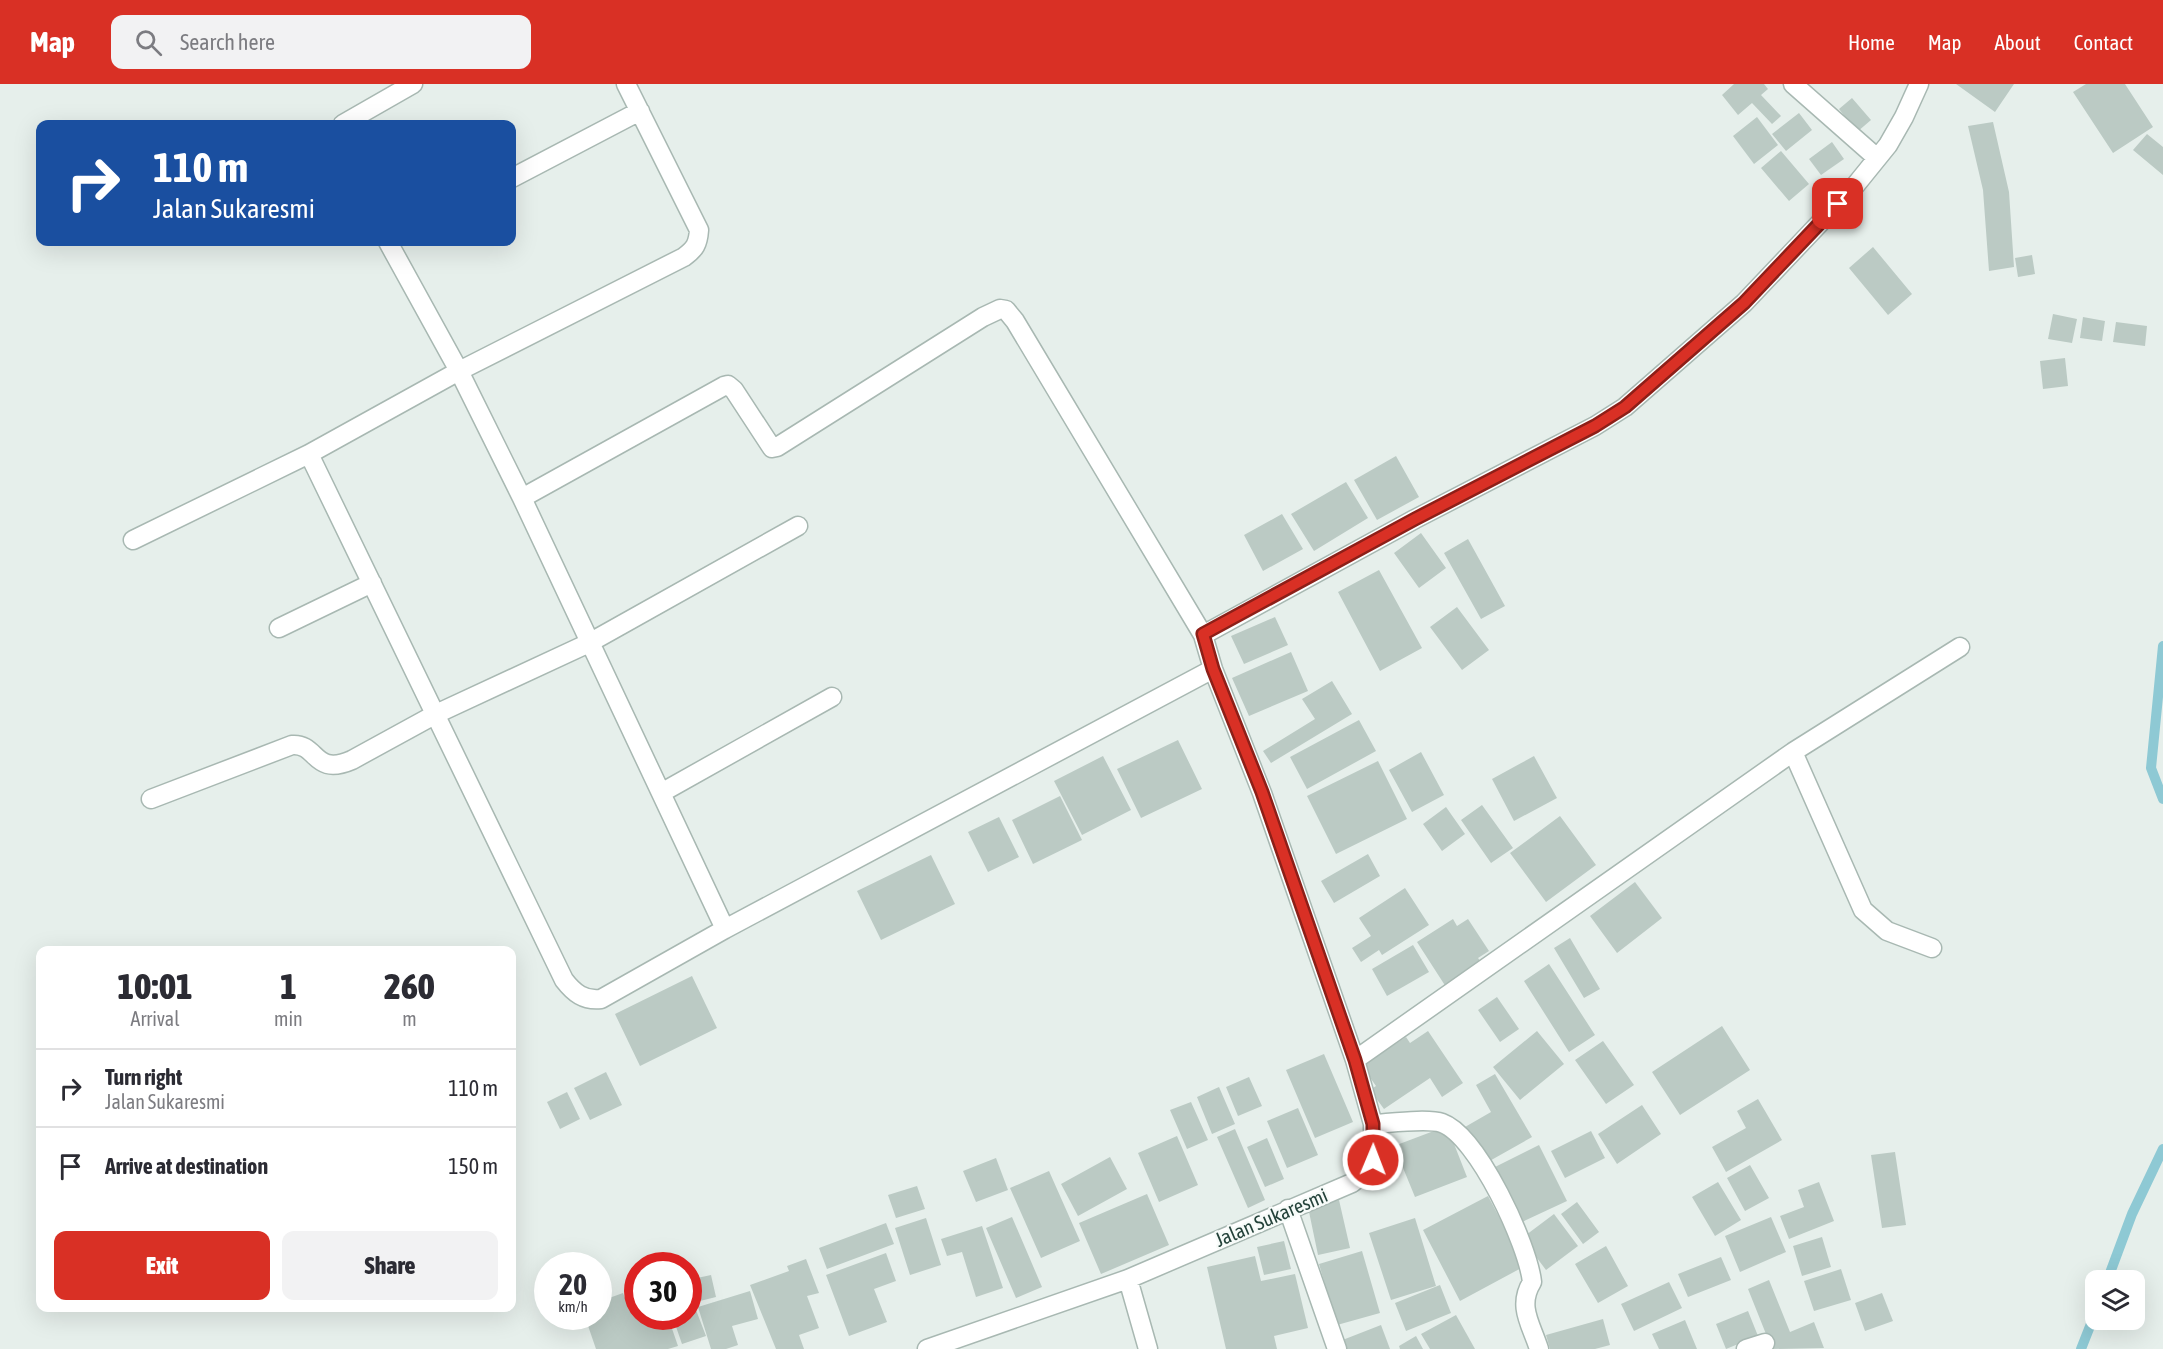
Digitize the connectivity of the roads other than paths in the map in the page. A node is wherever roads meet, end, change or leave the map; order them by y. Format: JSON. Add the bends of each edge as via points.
{"nodes":[{"id":1,"x":412,"y":84,"type":"edge"},
{"id":2,"x":626,"y":84,"type":"edge"},
{"id":3,"x":1793,"y":84,"type":"edge"},
{"id":4,"x":1919,"y":84,"type":"edge"},
{"id":5,"x":640,"y":111,"type":"junction"},
{"id":6,"x":350,"y":120,"type":"edge"},
{"id":7,"x":1877,"y":158,"type":"junction"},
{"id":8,"x":516,"y":176,"type":"edge"},
{"id":9,"x":391,"y":246,"type":"edge"},
{"id":10,"x":459,"y":371,"type":"junction"},
{"id":11,"x":309,"y":454,"type":"junction"},
{"id":12,"x":522,"y":498,"type":"junction"},
{"id":13,"x":798,"y":526,"type":"dead end"},
{"id":14,"x":134,"y":540,"type":"dead end"},
{"id":15,"x":372,"y":583,"type":"junction"},
{"id":16,"x":279,"y":628,"type":"dead end"},
{"id":17,"x":1203,"y":634,"type":"junction"},
{"id":18,"x":589,"y":643,"type":"junction"},
{"id":19,"x":1960,"y":647,"type":"dead end"},
{"id":20,"x":1213,"y":669,"type":"junction"},
{"id":21,"x":832,"y":697,"type":"dead end"},
{"id":22,"x":436,"y":714,"type":"junction"},
{"id":23,"x":1793,"y":752,"type":"junction"},
{"id":24,"x":661,"y":793,"type":"junction"},
{"id":25,"x":151,"y":799,"type":"dead end"},
{"id":26,"x":725,"y":929,"type":"junction"},
{"id":27,"x":1932,"y":948,"type":"dead end"},
{"id":28,"x":1355,"y":1060,"type":"junction"},
{"id":29,"x":1373,"y":1124,"type":"junction"},
{"id":30,"x":1287,"y":1209,"type":"junction"},
{"id":31,"x":1128,"y":1279,"type":"junction"},
{"id":32,"x":1765,"y":1343,"type":"dead end"},
{"id":33,"x":927,"y":1349,"type":"edge"},
{"id":34,"x":1148,"y":1349,"type":"edge"},
{"id":35,"x":1337,"y":1349,"type":"edge"},
{"id":36,"x":1539,"y":1349,"type":"edge"},
{"id":37,"x":1746,"y":1349,"type":"edge"}],
"edges":[{"from":1,"to":6,"type":"street"},
{"from":2,"to":5,"type":"street"},
{"from":3,"to":7,"type":"street"},
{"from":4,"to":7,"type":"street","via":[[1904,117]]},
{"from":5,"to":8,"type":"street"},
{"from":5,"to":10,"type":"street","via":[[699,230],[695,249]]},
{"from":7,"to":17,"type":"street","via":[[1744,303],[1625,407]]},
{"from":9,"to":10,"type":"street"},
{"from":10,"to":11,"type":"street"},
{"from":10,"to":12,"type":"street"},
{"from":11,"to":14,"type":"street"},
{"from":11,"to":15,"type":"street"},
{"from":12,"to":17,"type":"street","name":"Jalan Sukaresmi","via":[[728,385],[772,448],[777,447],[983,317],[1006,310]]},
{"from":12,"to":18,"type":"street"},
{"from":13,"to":18,"type":"street"},
{"from":15,"to":16,"type":"street"},
{"from":15,"to":22,"type":"street"},
{"from":17,"to":20,"type":"street","name":"Jalan Sukaresmi"},
{"from":18,"to":22,"type":"street"},
{"from":18,"to":24,"type":"street"},
{"from":19,"to":23,"type":"street"},
{"from":20,"to":26,"type":"street"},
{"from":20,"to":28,"type":"street","name":"Jalan Sukaresmi","via":[[1262,792]]},
{"from":21,"to":24,"type":"street"},
{"from":22,"to":25,"type":"street","via":[[340,765],[330,766],[301,745],[292,745]]},
{"from":22,"to":26,"type":"street","via":[[572,990],[591,1000],[601,999]]},
{"from":23,"to":27,"type":"street","via":[[1863,910],[1887,931]]},
{"from":23,"to":28,"type":"street"},
{"from":24,"to":26,"type":"street"},
{"from":28,"to":29,"type":"street","name":"Jalan Sukaresmi"},
{"from":29,"to":30,"type":"street","name":"Jalan Sukaresmi","via":[[1373,1160],[1366,1172],[1352,1183]]},
{"from":29,"to":36,"type":"street","via":[[1434,1121],[1455,1130],[1470,1146],[1512,1220],[1529,1270],[1532,1282],[1524,1304]]},
{"from":30,"to":31,"type":"street","name":"Jalan Sukaresmi"},
{"from":30,"to":35,"type":"street"},
{"from":31,"to":33,"type":"street","name":"Jalan Sukaresmi"},
{"from":31,"to":34,"type":"street"},
{"from":32,"to":37,"type":"street"}]}
